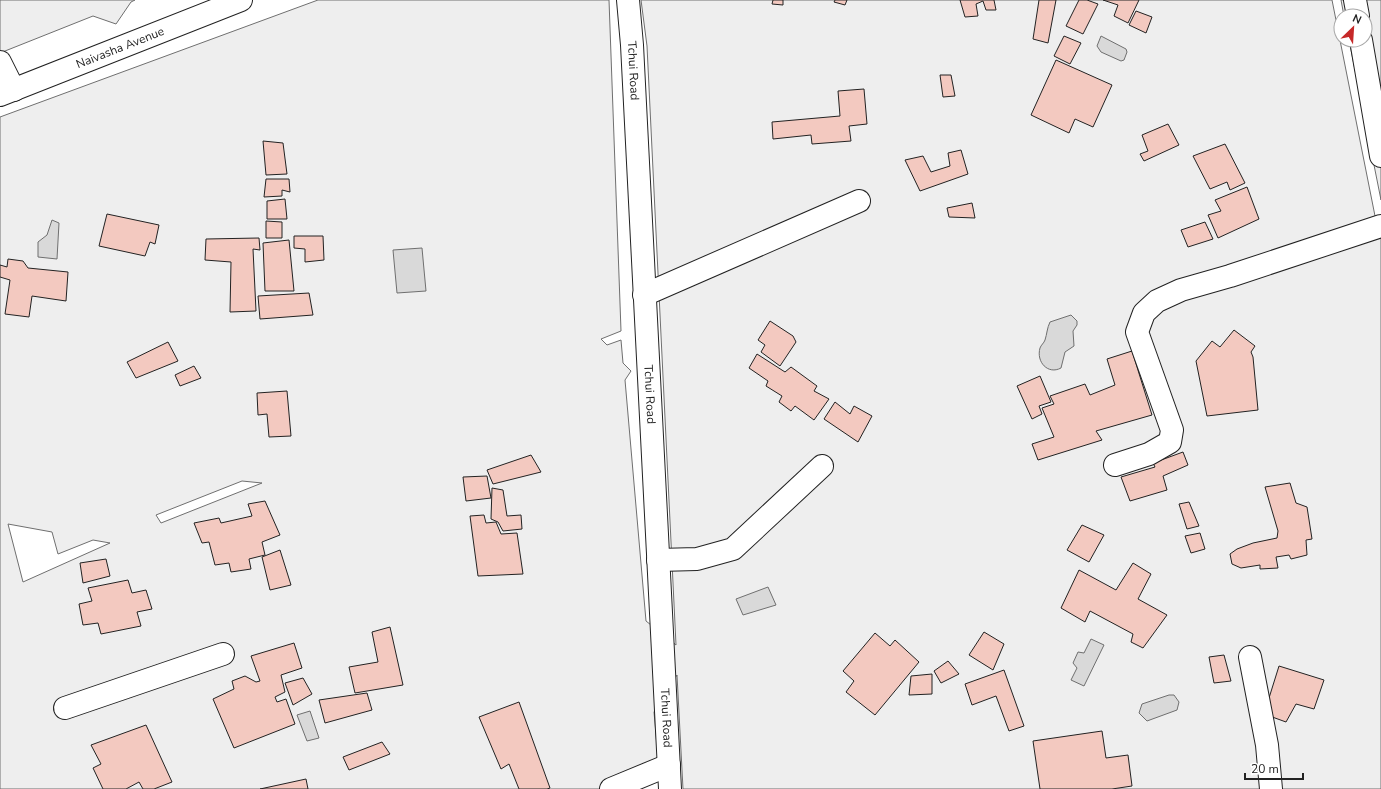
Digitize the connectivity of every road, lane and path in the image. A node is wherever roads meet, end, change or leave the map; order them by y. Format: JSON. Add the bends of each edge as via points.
{"nodes":[{"id":1,"x":241,"y":0,"type":"edge"},
{"id":2,"x":628,"y":0,"type":"edge"},
{"id":3,"x":214,"y":5,"type":"edge"},
{"id":4,"x":1363,"y":48,"type":"edge"},
{"id":5,"x":0,"y":62,"type":"edge"},
{"id":6,"x":7,"y":92,"type":"edge"},
{"id":7,"x":1380,"y":143,"type":"edge"},
{"id":8,"x":859,"y":202,"type":"dead end"},
{"id":9,"x":1381,"y":226,"type":"edge"},
{"id":10,"x":644,"y":294,"type":"junction"},
{"id":11,"x":1115,"y":465,"type":"dead end"},
{"id":12,"x":822,"y":466,"type":"dead end"},
{"id":13,"x":658,"y":560,"type":"junction"},
{"id":14,"x":223,"y":654,"type":"dead end"},
{"id":15,"x":1250,"y":657,"type":"dead end"},
{"id":16,"x":66,"y":708,"type":"dead end"},
{"id":17,"x":669,"y":765,"type":"junction"},
{"id":18,"x":669,"y":788,"type":"edge"},
{"id":19,"x":611,"y":789,"type":"edge"},
{"id":20,"x":1271,"y":789,"type":"edge"}],
"edges":[{"from":1,"to":3,"type":"street","name":"Naivasha Avenue"},
{"from":2,"to":10,"type":"street","name":"Tchui Road"},
{"from":3,"to":6,"type":"street","name":"Naivasha Avenue"},
{"from":4,"to":7,"type":"street"},
{"from":5,"to":6,"type":"street"},
{"from":8,"to":10,"type":"street"},
{"from":9,"to":11,"type":"street","via":[[1181,290],[1156,301],[1144,313],[1138,332],[1172,430],[1170,442],[1149,454]]},
{"from":10,"to":13,"type":"street","name":"Tchui Road"},
{"from":12,"to":13,"type":"street","via":[[733,549],[697,559]]},
{"from":13,"to":17,"type":"street","name":"Tchui Road"},
{"from":14,"to":16,"type":"street"},
{"from":15,"to":20,"type":"street","via":[[1267,744]]},
{"from":17,"to":18,"type":"street","name":"Tchui Road"},
{"from":17,"to":19,"type":"street"}]}
